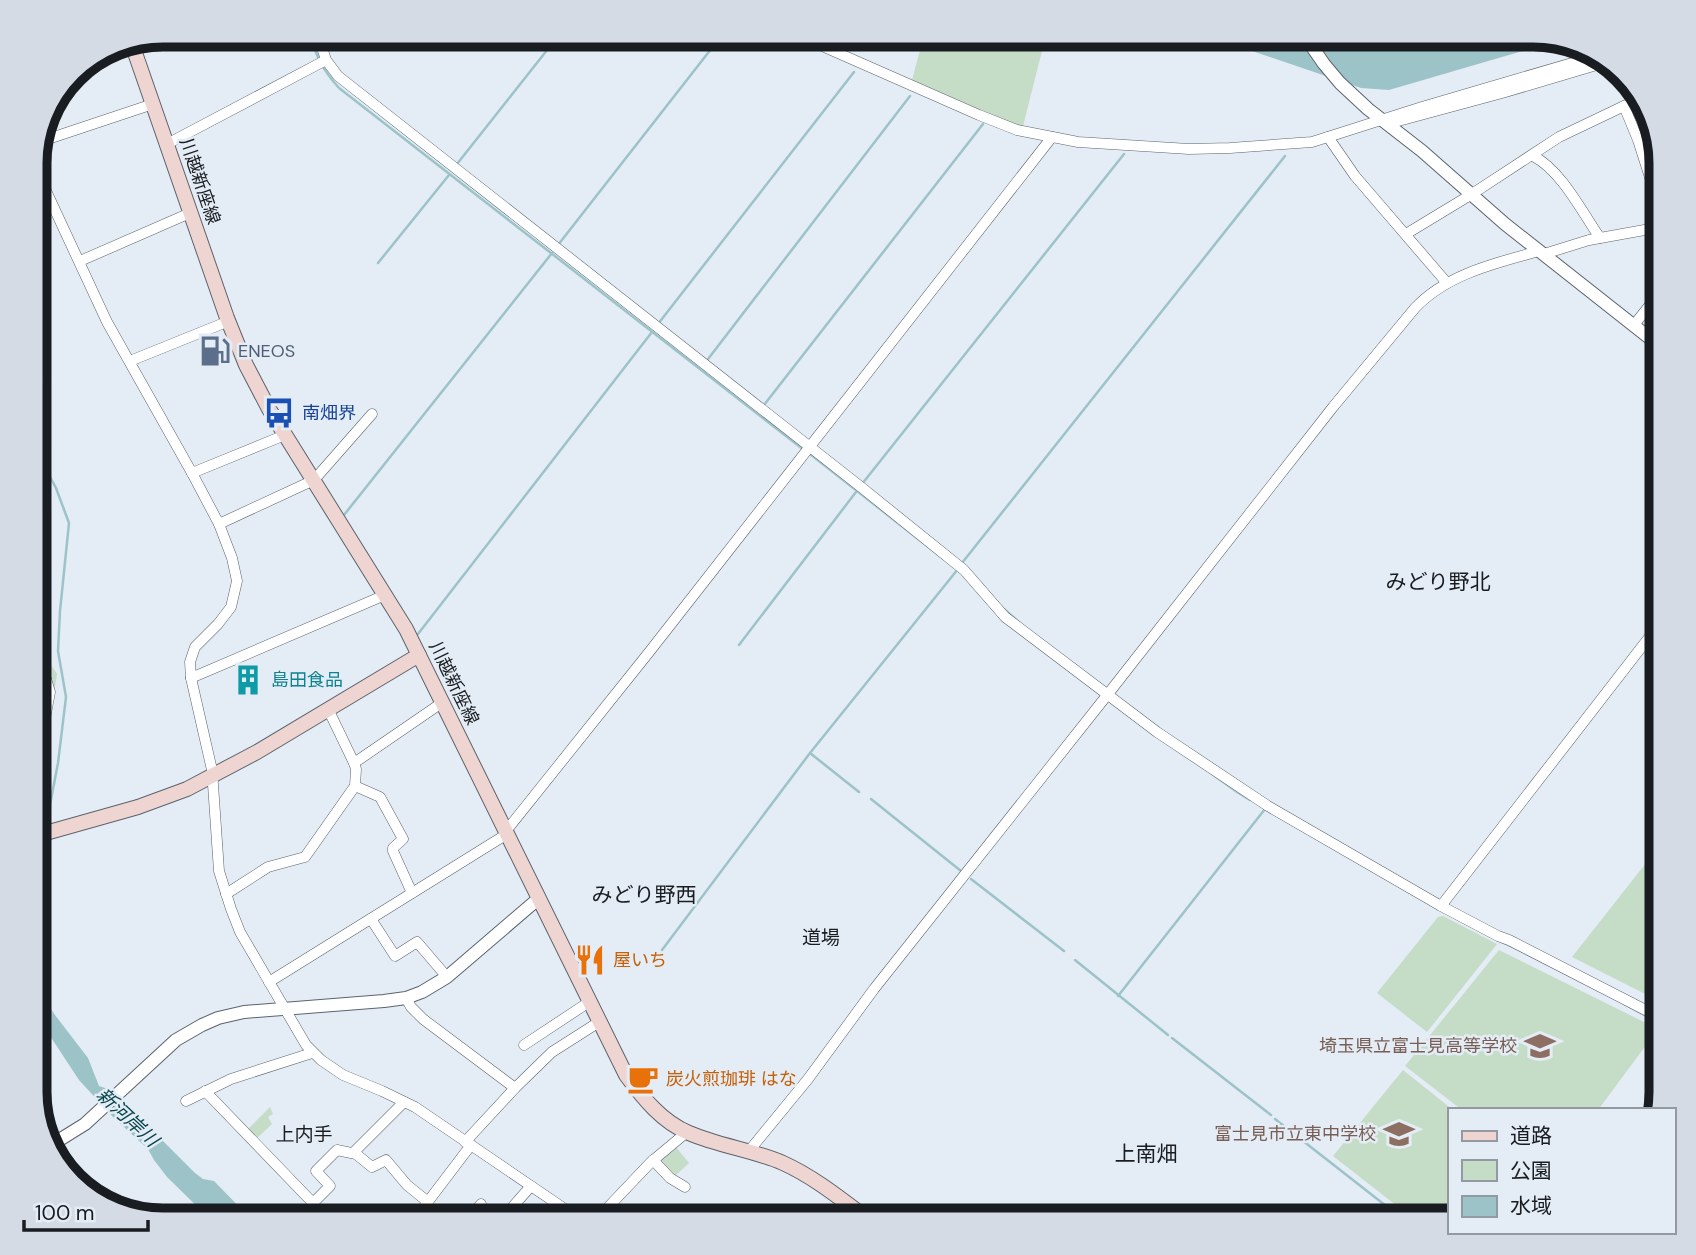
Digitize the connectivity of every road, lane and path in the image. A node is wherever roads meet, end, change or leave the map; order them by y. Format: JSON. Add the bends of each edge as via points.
{"nodes":[{"id":1,"x":322,"y":47,"type":"edge"},
{"id":2,"x":824,"y":47,"type":"edge"},
{"id":3,"x":1312,"y":47,"type":"edge"},
{"id":4,"x":134,"y":51,"type":"edge"},
{"id":5,"x":326,"y":60,"type":"junction"},
{"id":6,"x":1586,"y":60,"type":"edge"},
{"id":7,"x":1594,"y":66,"type":"edge"},
{"id":8,"x":1631,"y":103,"type":"edge"},
{"id":9,"x":153,"y":104,"type":"junction"},
{"id":10,"x":1623,"y":106,"type":"junction"},
{"id":11,"x":1384,"y":122,"type":"junction"},
{"id":12,"x":1052,"y":137,"type":"junction"},
{"id":13,"x":1328,"y":137,"type":"junction"},
{"id":14,"x":50,"y":138,"type":"edge"},
{"id":15,"x":167,"y":144,"type":"junction"},
{"id":16,"x":1533,"y":156,"type":"junction"},
{"id":17,"x":1649,"y":174,"type":"edge"},
{"id":18,"x":47,"y":192,"type":"edge"},
{"id":19,"x":1472,"y":194,"type":"junction"},
{"id":20,"x":190,"y":213,"type":"junction"},
{"id":21,"x":1649,"y":229,"type":"edge"},
{"id":22,"x":1406,"y":234,"type":"junction"},
{"id":23,"x":1600,"y":238,"type":"junction"},
{"id":24,"x":1541,"y":252,"type":"junction"},
{"id":25,"x":80,"y":261,"type":"junction"},
{"id":26,"x":1447,"y":283,"type":"junction"},
{"id":27,"x":1649,"y":306,"type":"edge"},
{"id":28,"x":229,"y":321,"type":"junction"},
{"id":29,"x":1634,"y":325,"type":"junction"},
{"id":30,"x":1649,"y":337,"type":"edge"},
{"id":31,"x":130,"y":361,"type":"junction"},
{"id":32,"x":372,"y":414,"type":"dead end"},
{"id":33,"x":285,"y":435,"type":"junction"},
{"id":34,"x":810,"y":446,"type":"junction"},
{"id":35,"x":192,"y":473,"type":"junction"},
{"id":36,"x":314,"y":480,"type":"junction"},
{"id":37,"x":219,"y":524,"type":"junction"},
{"id":38,"x":385,"y":595,"type":"junction"},
{"id":39,"x":1649,"y":637,"type":"edge"},
{"id":40,"x":419,"y":655,"type":"junction"},
{"id":41,"x":191,"y":678,"type":"junction"},
{"id":42,"x":47,"y":682,"type":"edge"},
{"id":43,"x":1108,"y":694,"type":"junction"},
{"id":44,"x":443,"y":702,"type":"junction"},
{"id":45,"x":47,"y":708,"type":"edge"},
{"id":46,"x":328,"y":709,"type":"junction"},
{"id":47,"x":354,"y":763,"type":"junction"},
{"id":48,"x":213,"y":776,"type":"junction"},
{"id":49,"x":355,"y":786,"type":"junction"},
{"id":50,"x":47,"y":833,"type":"edge"},
{"id":51,"x":507,"y":833,"type":"junction"},
{"id":52,"x":412,"y":893,"type":"junction"},
{"id":53,"x":226,"y":894,"type":"junction"},
{"id":54,"x":538,"y":900,"type":"junction"},
{"id":55,"x":1441,"y":906,"type":"junction"},
{"id":56,"x":371,"y":919,"type":"junction"},
{"id":57,"x":447,"y":978,"type":"junction"},
{"id":58,"x":269,"y":982,"type":"junction"},
{"id":59,"x":406,"y":998,"type":"junction"},
{"id":60,"x":589,"y":1002,"type":"junction"},
{"id":61,"x":285,"y":1009,"type":"junction"},
{"id":62,"x":1649,"y":1012,"type":"edge"},
{"id":63,"x":599,"y":1022,"type":"junction"},
{"id":64,"x":524,"y":1045,"type":"dead end"},
{"id":65,"x":312,"y":1053,"type":"junction"},
{"id":66,"x":514,"y":1088,"type":"junction"},
{"id":67,"x":205,"y":1091,"type":"junction"},
{"id":68,"x":186,"y":1101,"type":"dead end"},
{"id":69,"x":404,"y":1102,"type":"junction"},
{"id":70,"x":687,"y":1132,"type":"junction"},
{"id":71,"x":59,"y":1141,"type":"edge"},
{"id":72,"x":468,"y":1143,"type":"junction"},
{"id":73,"x":749,"y":1151,"type":"junction"},
{"id":74,"x":353,"y":1153,"type":"junction"},
{"id":75,"x":653,"y":1160,"type":"junction"},
{"id":76,"x":531,"y":1186,"type":"junction"},
{"id":77,"x":685,"y":1187,"type":"dead end"},
{"id":78,"x":428,"y":1202,"type":"junction"},
{"id":79,"x":481,"y":1205,"type":"dead end"},
{"id":80,"x":423,"y":1208,"type":"edge"},
{"id":81,"x":478,"y":1208,"type":"edge"},
{"id":82,"x":512,"y":1208,"type":"edge"},
{"id":83,"x":563,"y":1208,"type":"edge"},
{"id":84,"x":607,"y":1208,"type":"edge"},
{"id":85,"x":848,"y":1208,"type":"edge"}],
"edges":[{"from":1,"to":5,"type":"street"},
{"from":2,"to":12,"type":"street","via":[[989,119]]},
{"from":3,"to":11,"type":"street","via":[[1354,97]]},
{"from":4,"to":9,"type":"main road","name":"川越新座線"},
{"from":5,"to":15,"type":"street"},
{"from":5,"to":34,"type":"street","via":[[338,76]]},
{"from":6,"to":11,"type":"street"},
{"from":7,"to":11,"type":"street"},
{"from":8,"to":10,"type":"street"},
{"from":9,"to":14,"type":"street"},
{"from":9,"to":15,"type":"main road","name":"川越新座線"},
{"from":10,"to":16,"type":"street","via":[[1559,137]]},
{"from":10,"to":17,"type":"street"},
{"from":11,"to":13,"type":"street"},
{"from":11,"to":19,"type":"street"},
{"from":12,"to":13,"type":"street","via":[[1189,149],[1294,144]]},
{"from":12,"to":34,"type":"street"},
{"from":13,"to":22,"type":"street"},
{"from":15,"to":20,"type":"main road","name":"川越新座線"},
{"from":16,"to":19,"type":"street"},
{"from":16,"to":23,"type":"street","via":[[1555,173]]},
{"from":18,"to":25,"type":"street"},
{"from":19,"to":22,"type":"street"},
{"from":19,"to":24,"type":"street"},
{"from":20,"to":25,"type":"street"},
{"from":20,"to":28,"type":"main road","name":"川越新座線"},
{"from":21,"to":23,"type":"street"},
{"from":22,"to":26,"type":"street"},
{"from":23,"to":24,"type":"street"},
{"from":24,"to":26,"type":"street"},
{"from":24,"to":29,"type":"street"},
{"from":25,"to":31,"type":"street"},
{"from":26,"to":43,"type":"street","via":[[1415,308],[1333,407]]},
{"from":27,"to":29,"type":"street"},
{"from":28,"to":31,"type":"street"},
{"from":28,"to":33,"type":"main road","name":"川越新座線","via":[[246,365]]},
{"from":29,"to":30,"type":"street"},
{"from":31,"to":35,"type":"street"},
{"from":32,"to":36,"type":"street"},
{"from":33,"to":35,"type":"street"},
{"from":33,"to":36,"type":"main road","name":"川越新座線"},
{"from":34,"to":43,"type":"street","via":[[964,570],[1005,617]]},
{"from":34,"to":51,"type":"street"},
{"from":35,"to":37,"type":"street"},
{"from":36,"to":37,"type":"street"},
{"from":36,"to":38,"type":"main road","name":"川越新座線"},
{"from":37,"to":41,"type":"street","via":[[237,581],[231,607],[195,647]]},
{"from":38,"to":40,"type":"main road","name":"川越新座線"},
{"from":38,"to":41,"type":"street"},
{"from":39,"to":55,"type":"street"},
{"from":40,"to":44,"type":"main road","name":"川越新座線"},
{"from":40,"to":46,"type":"main road"},
{"from":41,"to":48,"type":"street"},
{"from":42,"to":45,"type":"street"},
{"from":43,"to":55,"type":"street","via":[[1268,806]]},
{"from":43,"to":73,"type":"street"},
{"from":44,"to":47,"type":"street"},
{"from":44,"to":51,"type":"main road","name":"川越新座線"},
{"from":46,"to":47,"type":"street"},
{"from":46,"to":48,"type":"main road"},
{"from":47,"to":49,"type":"street"},
{"from":48,"to":50,"type":"main road","via":[[163,799]]},
{"from":48,"to":53,"type":"street","via":[[219,871]]},
{"from":49,"to":52,"type":"street","via":[[380,797],[404,839],[393,851]]},
{"from":49,"to":53,"type":"street","via":[[305,858],[268,867]]},
{"from":51,"to":52,"type":"street"},
{"from":51,"to":54,"type":"main road","name":"川越新座線"},
{"from":52,"to":56,"type":"street"},
{"from":53,"to":58,"type":"street","via":[[240,932]]},
{"from":54,"to":57,"type":"street"},
{"from":54,"to":60,"type":"main road","name":"川越新座線"},
{"from":55,"to":62,"type":"street"},
{"from":56,"to":57,"type":"street","via":[[395,956],[417,942]]},
{"from":56,"to":58,"type":"street"},
{"from":57,"to":59,"type":"street"},
{"from":58,"to":61,"type":"street"},
{"from":59,"to":61,"type":"street"},
{"from":59,"to":66,"type":"street","via":[[423,1019]]},
{"from":60,"to":63,"type":"main road","name":"川越新座線"},
{"from":60,"to":64,"type":"street"},
{"from":61,"to":65,"type":"street"},
{"from":61,"to":71,"type":"street","via":[[229,1015],[202,1024],[176,1040],[88,1122]]},
{"from":63,"to":66,"type":"street","via":[[552,1052]]},
{"from":63,"to":70,"type":"main road","name":"川越新座線","via":[[641,1095]]},
{"from":65,"to":67,"type":"street"},
{"from":65,"to":69,"type":"street","via":[[343,1075]]},
{"from":66,"to":72,"type":"street"},
{"from":67,"to":68,"type":"street"},
{"from":67,"to":74,"type":"street","via":[[313,1203],[330,1186],[316,1171],[337,1150]]},
{"from":69,"to":72,"type":"street"},
{"from":69,"to":74,"type":"street"},
{"from":70,"to":73,"type":"main road","name":"川越新座線"},
{"from":70,"to":75,"type":"street"},
{"from":72,"to":76,"type":"street"},
{"from":72,"to":78,"type":"street"},
{"from":73,"to":85,"type":"main road","name":"川越新座線","via":[[794,1168]]},
{"from":74,"to":78,"type":"street","via":[[372,1167],[386,1160]]},
{"from":75,"to":77,"type":"street"},
{"from":75,"to":84,"type":"street"},
{"from":76,"to":82,"type":"street"},
{"from":76,"to":83,"type":"street"},
{"from":78,"to":80,"type":"street"},
{"from":79,"to":81,"type":"street"}]}
